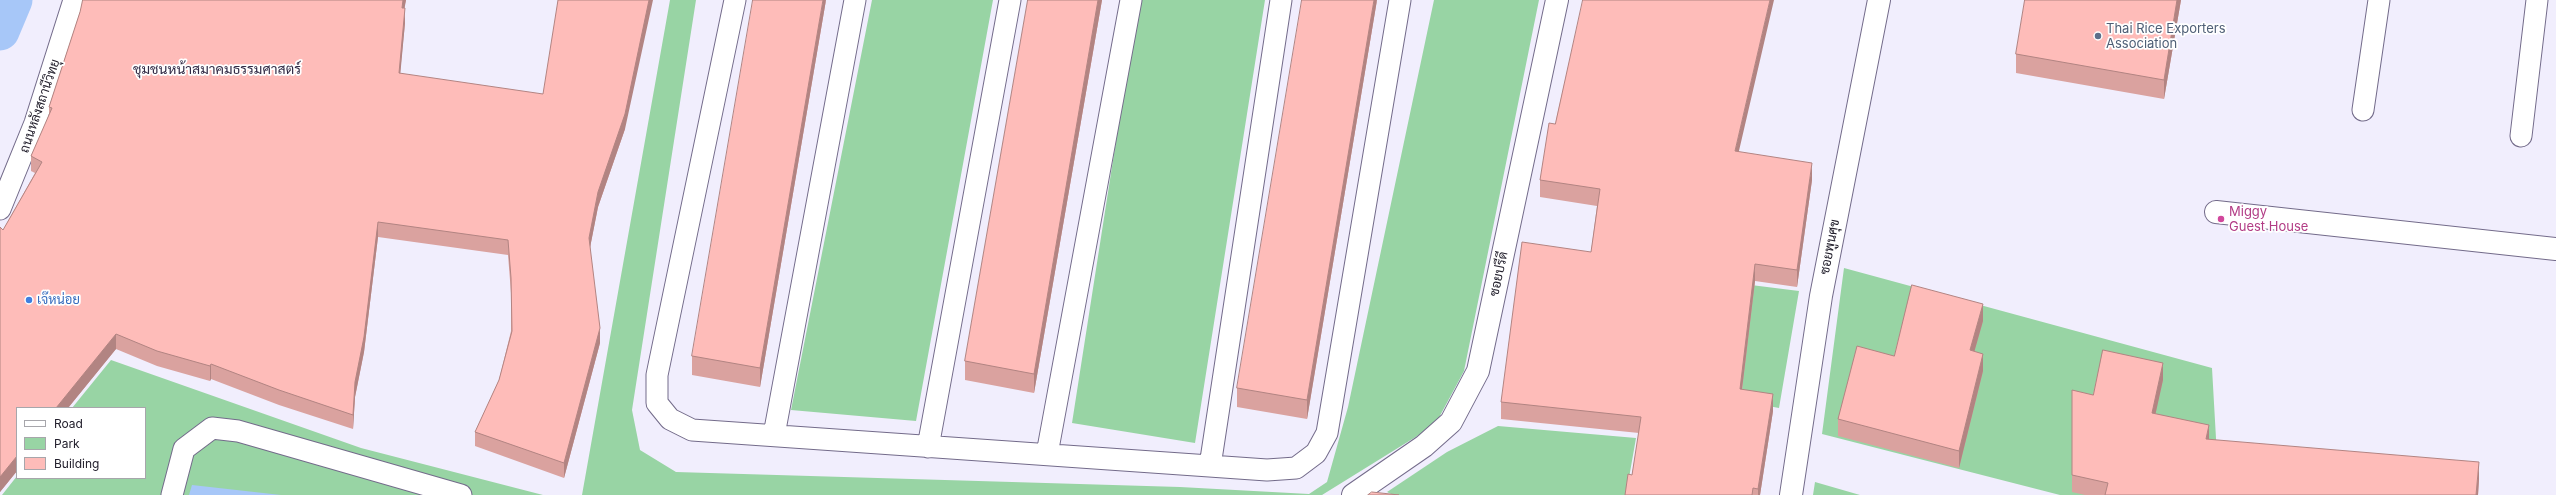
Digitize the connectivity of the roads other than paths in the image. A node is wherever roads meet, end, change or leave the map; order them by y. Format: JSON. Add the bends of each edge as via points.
{"nodes":[{"id":1,"x":74,"y":0,"type":"edge"},
{"id":2,"x":735,"y":0,"type":"edge"},
{"id":3,"x":855,"y":0,"type":"edge"},
{"id":4,"x":1010,"y":0,"type":"edge"},
{"id":5,"x":1131,"y":0,"type":"edge"},
{"id":6,"x":1281,"y":0,"type":"edge"},
{"id":7,"x":1400,"y":0,"type":"edge"},
{"id":8,"x":1557,"y":0,"type":"edge"},
{"id":9,"x":1879,"y":0,"type":"edge"},
{"id":10,"x":2379,"y":0,"type":"edge"},
{"id":11,"x":2537,"y":0,"type":"edge"},
{"id":12,"x":2363,"y":110,"type":"dead end"},
{"id":13,"x":2521,"y":136,"type":"dead end"},
{"id":14,"x":0,"y":209,"type":"edge"},
{"id":15,"x":2216,"y":212,"type":"dead end"},
{"id":16,"x":2556,"y":249,"type":"edge"},
{"id":17,"x":774,"y":435,"type":"junction"},
{"id":18,"x":928,"y":447,"type":"junction"},
{"id":19,"x":1047,"y":454,"type":"junction"},
{"id":20,"x":1210,"y":466,"type":"junction"},
{"id":21,"x":172,"y":495,"type":"edge"},
{"id":22,"x":461,"y":495,"type":"edge"},
{"id":23,"x":1352,"y":495,"type":"edge"},
{"id":24,"x":1791,"y":495,"type":"edge"}],
"edges":[{"from":1,"to":14,"type":"lane","name":"ถนนหลังสถานีวิทยุ","via":[[36,123]]},
{"from":2,"to":17,"type":"lane","via":[[657,376],[657,403],[670,419],[692,430]]},
{"from":3,"to":17,"type":"lane"},
{"from":4,"to":18,"type":"lane"},
{"from":5,"to":19,"type":"lane"},
{"from":6,"to":20,"type":"lane"},
{"from":7,"to":20,"type":"lane","via":[[1327,433],[1316,453],[1296,468],[1267,470]]},
{"from":8,"to":23,"type":"street","name":"ซอยปรีดี","via":[[1478,371],[1451,422],[1424,446]]},
{"from":9,"to":24,"type":"street","name":"ซอยพูนศุข","via":[[1821,296]]},
{"from":10,"to":12,"type":"lane"},
{"from":11,"to":13,"type":"lane"},
{"from":15,"to":16,"type":"street"},
{"from":17,"to":18,"type":"lane"},
{"from":18,"to":19,"type":"lane"},
{"from":19,"to":20,"type":"lane"},
{"from":21,"to":22,"type":"lane","via":[[184,449],[212,428],[238,431]]}]}
